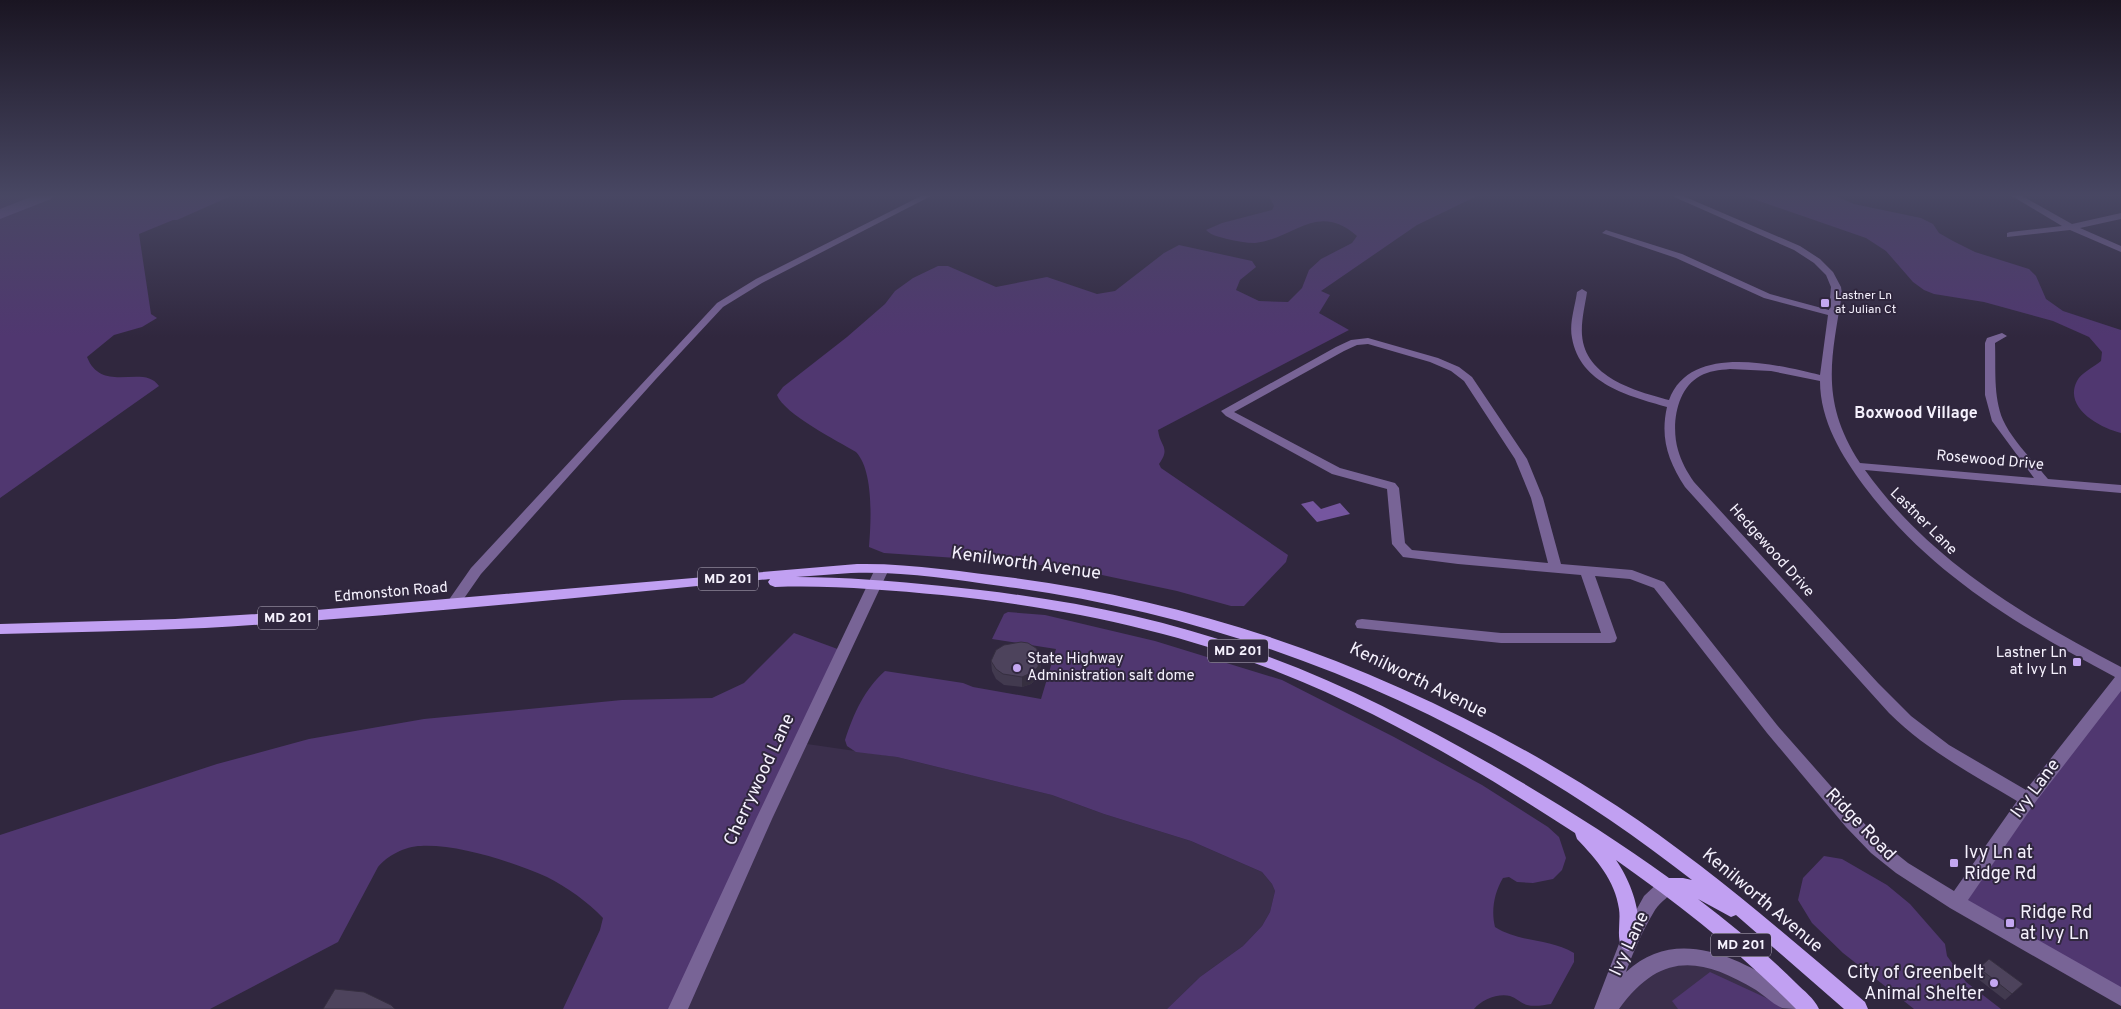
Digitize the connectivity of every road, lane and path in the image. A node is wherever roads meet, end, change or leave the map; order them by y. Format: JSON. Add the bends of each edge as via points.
{"nodes":[{"id":1,"x":833,"y":243,"type":"edge"},
{"id":2,"x":1638,"y":243,"type":"edge"},
{"id":3,"x":1786,"y":243,"type":"edge"},
{"id":4,"x":2108,"y":243,"type":"edge"},
{"id":5,"x":2121,"y":249,"type":"edge"},
{"id":6,"x":1582,"y":292,"type":"dead end"},
{"id":7,"x":1834,"y":314,"type":"junction"},
{"id":8,"x":2002,"y":336,"type":"dead end"},
{"id":9,"x":1825,"y":378,"type":"junction"},
{"id":10,"x":1673,"y":405,"type":"junction"},
{"id":11,"x":1856,"y":466,"type":"junction"},
{"id":12,"x":2045,"y":483,"type":"junction"},
{"id":13,"x":2121,"y":490,"type":"edge"},
{"id":14,"x":1556,"y":569,"type":"junction"},
{"id":15,"x":1587,"y":572,"type":"junction"},
{"id":16,"x":878,"y":577,"type":"junction"},
{"id":17,"x":454,"y":604,"type":"junction"},
{"id":18,"x":1362,"y":624,"type":"dead end"},
{"id":19,"x":0,"y":629,"type":"edge"},
{"id":20,"x":2121,"y":674,"type":"edge"},
{"id":21,"x":2121,"y":680,"type":"edge"},
{"id":22,"x":2028,"y":799,"type":"junction"},
{"id":23,"x":1567,"y":818,"type":"junction"},
{"id":24,"x":1668,"y":886,"type":"junction"},
{"id":25,"x":1956,"y":902,"type":"junction"},
{"id":26,"x":1760,"y":925,"type":"junction"},
{"id":27,"x":1628,"y":942,"type":"junction"},
{"id":28,"x":2121,"y":997,"type":"edge"},
{"id":29,"x":678,"y":1009,"type":"edge"},
{"id":30,"x":1603,"y":1009,"type":"edge"},
{"id":31,"x":1608,"y":1009,"type":"edge"},
{"id":32,"x":1799,"y":1009,"type":"edge"},
{"id":33,"x":1809,"y":1009,"type":"edge"},
{"id":34,"x":1858,"y":1009,"type":"edge"}],
"edges":[{"from":1,"to":17,"type":"street","via":[[720,305],[487,558]]},
{"from":2,"to":7,"type":"street","via":[[1679,256],[1762,294]]},
{"from":3,"to":7,"type":"street","name":"Lastner Lane","via":[[1817,261],[1830,274],[1836,287]]},
{"from":4,"to":5,"type":"street"},
{"from":6,"to":10,"type":"street","via":[[1577,338],[1588,364],[1619,387]]},
{"from":7,"to":9,"type":"street","name":"Lastner Lane"},
{"from":8,"to":12,"type":"street","via":[[1990,343],[1993,406],[2004,430]]},
{"from":9,"to":10,"type":"street","name":"Hedgewood Drive","via":[[1765,367],[1720,367],[1690,378],[1678,390]]},
{"from":9,"to":11,"type":"street","name":"Lastner Lane","via":[[1834,424]]},
{"from":10,"to":22,"type":"street","name":"Hedgewood Drive","via":[[1668,426],[1672,454],[1694,490],[1897,712],[1942,747]]},
{"from":11,"to":12,"type":"street","name":"Rosewood Drive"},
{"from":11,"to":20,"type":"street","name":"Lastner Lane","via":[[1876,497],[1900,524],[1954,573],[2026,623]]},
{"from":12,"to":13,"type":"street","name":"Rosewood Drive"},
{"from":14,"to":14,"type":"street","via":[[1537,498],[1521,459],[1474,386],[1455,369],[1408,352],[1358,341],[1227,411],[1336,471],[1391,486],[1399,544],[1408,554]]},
{"from":14,"to":15,"type":"street"},
{"from":15,"to":18,"type":"street","via":[[1610,638],[1501,638]]},
{"from":15,"to":25,"type":"street","name":"Ridge Road","via":[[1632,575],[1659,585],[1766,722],[1852,822],[1902,868]]},
{"from":16,"to":17,"type":"main road","name":"Edmonston Road","number":"MD 201","via":[[575,593]]},
{"from":16,"to":23,"type":"main road","number":"MD 201","via":[[1097,613],[1172,630],[1237,650],[1314,680],[1388,716]]},
{"from":16,"to":26,"type":"main road","name":"Kenilworth Avenue","number":"MD 201","via":[[994,579],[1113,598],[1208,621],[1335,664],[1457,721],[1575,789],[1680,860]]},
{"from":16,"to":29,"type":"street","name":"Cherrywood Lane"},
{"from":17,"to":19,"type":"main road","name":"Edmonston Road","number":"MD 201","via":[[231,621]]},
{"from":21,"to":22,"type":"street","name":"Ivy Lane"},
{"from":22,"to":25,"type":"street","name":"Ivy Lane"},
{"from":23,"to":24,"type":"main road","number":"MD 201"},
{"from":23,"to":27,"type":"main road","via":[[1602,854],[1623,886],[1630,923]]},
{"from":24,"to":26,"type":"main road","via":[[1679,885],[1699,892]]},
{"from":24,"to":27,"type":"street","name":"Ivy Lane","via":[[1650,902]]},
{"from":24,"to":33,"type":"main road","number":"MD 201","via":[[1761,962]]},
{"from":25,"to":28,"type":"street","name":"Ridge Road"},
{"from":26,"to":34,"type":"main road","name":"Kenilworth Avenue","number":"MD 201"},
{"from":27,"to":30,"type":"street","name":"Ivy Lane"},
{"from":31,"to":32,"type":"street","name":"Ivy Lane","via":[[1639,972],[1663,960],[1684,956],[1710,960],[1740,971]]}]}
